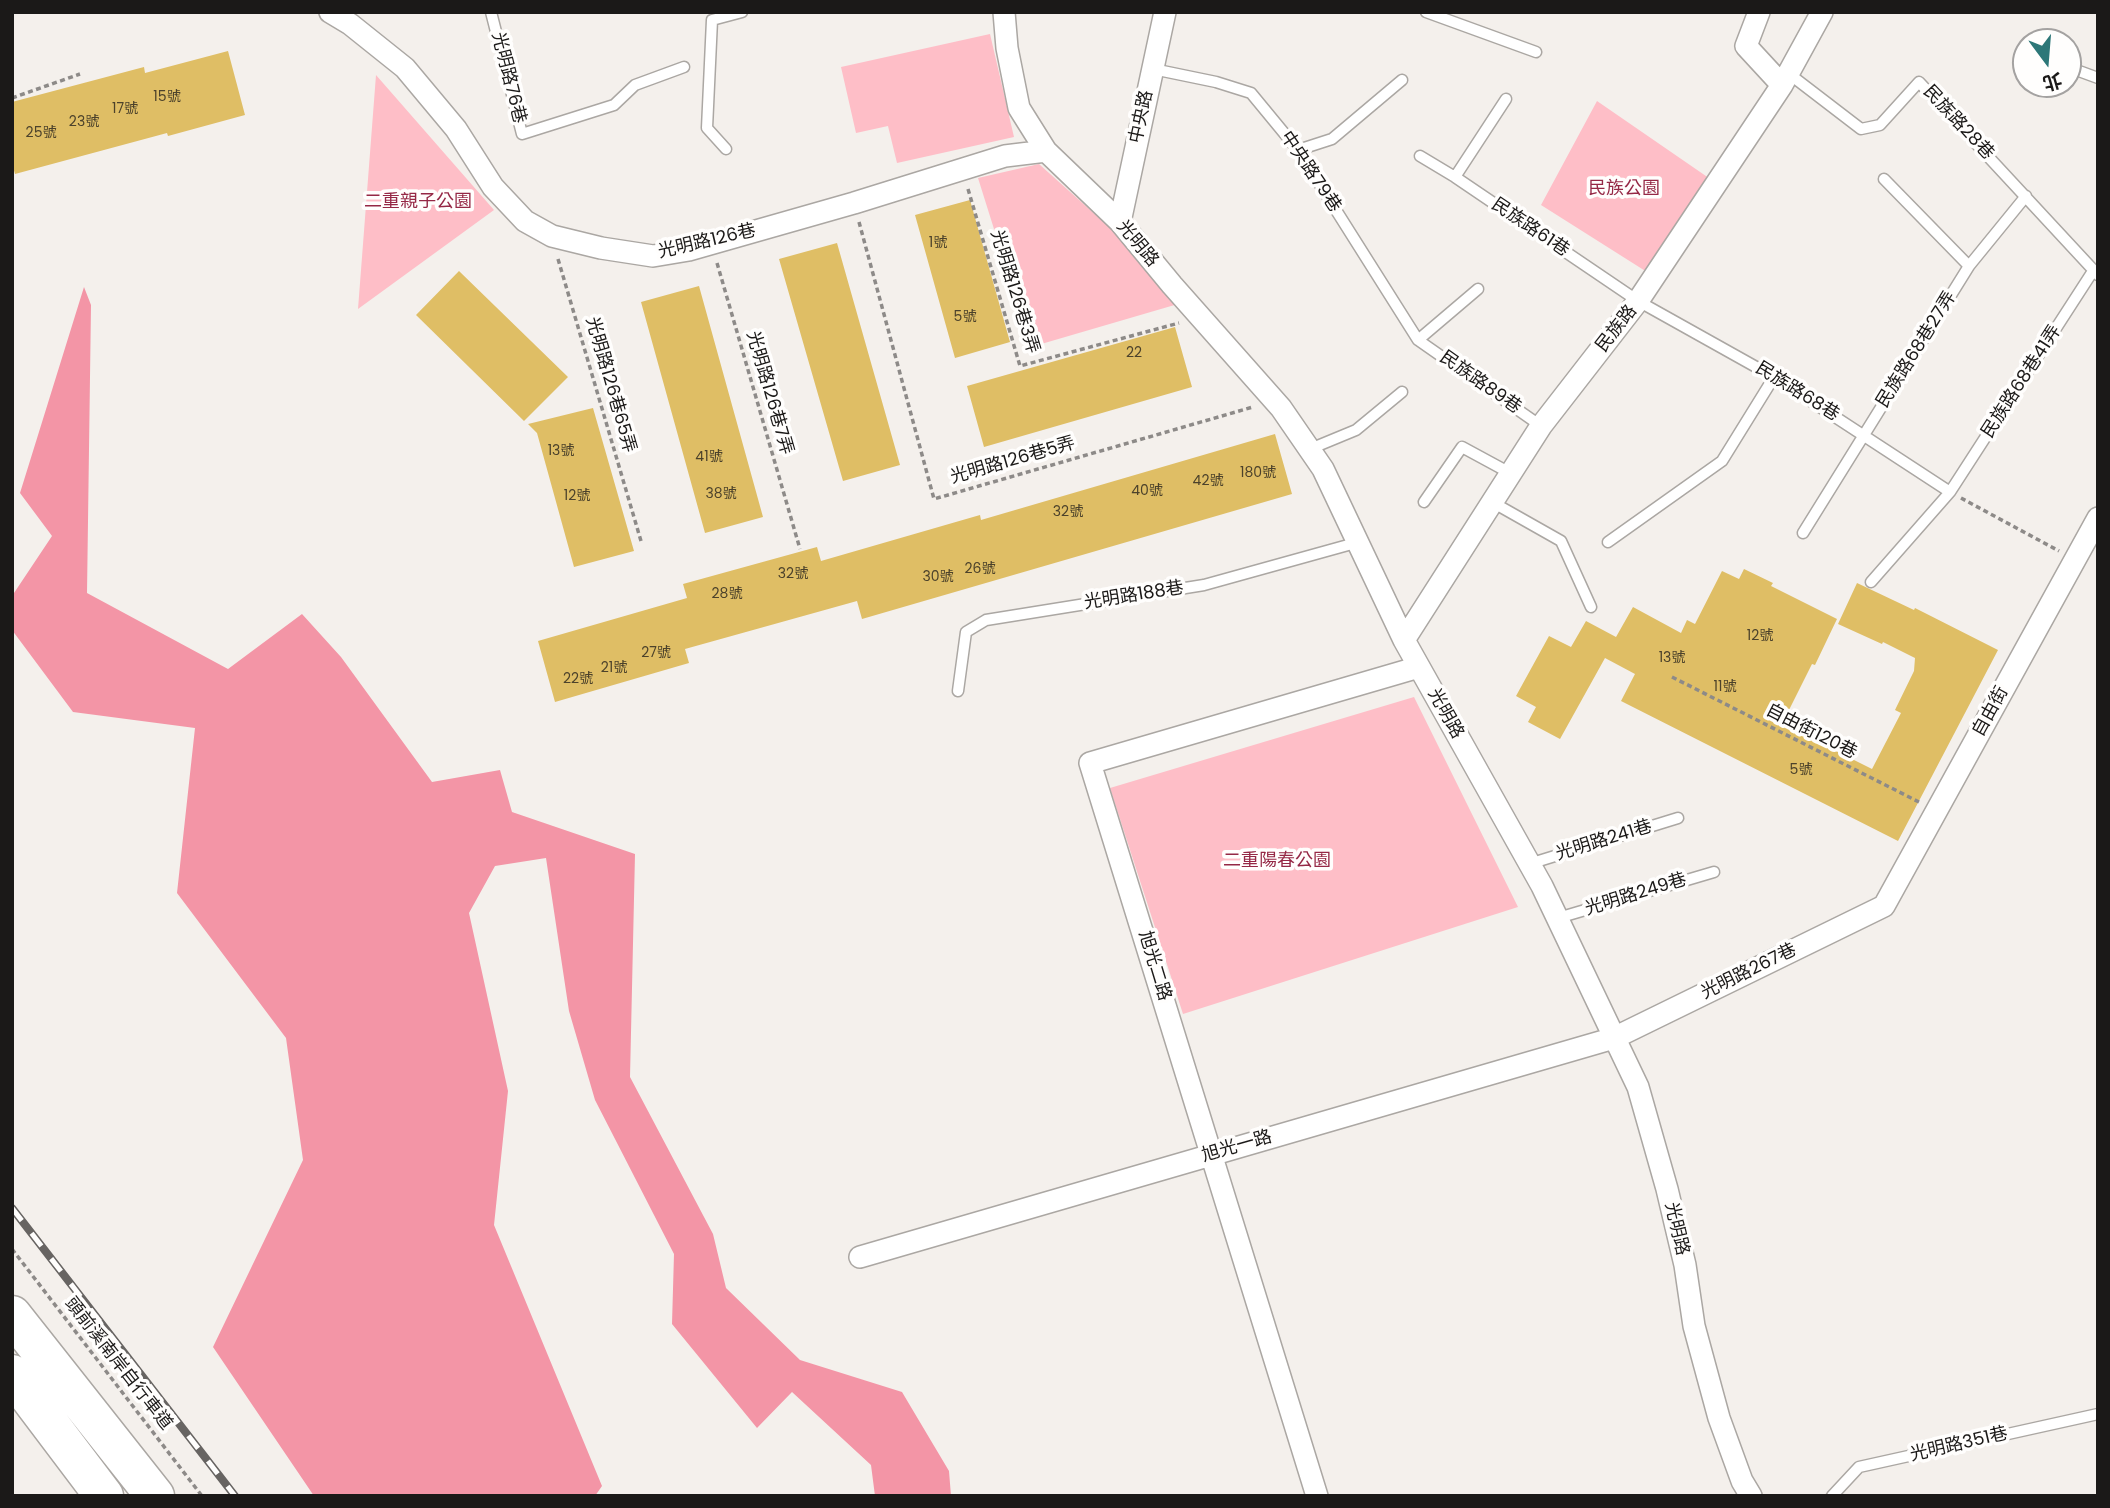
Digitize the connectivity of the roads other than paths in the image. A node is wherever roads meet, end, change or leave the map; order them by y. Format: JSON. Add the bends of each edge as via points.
{"nodes":[{"id":1,"x":330,"y":12,"type":"edge"},
{"id":2,"x":491,"y":12,"type":"edge"},
{"id":3,"x":742,"y":12,"type":"edge"},
{"id":4,"x":1004,"y":12,"type":"edge"},
{"id":5,"x":1165,"y":12,"type":"edge"},
{"id":6,"x":1426,"y":12,"type":"edge"},
{"id":7,"x":1759,"y":12,"type":"edge"},
{"id":8,"x":1822,"y":12,"type":"edge"},
{"id":9,"x":1536,"y":52,"type":"dead end"},
{"id":10,"x":684,"y":67,"type":"dead end"},
{"id":11,"x":1153,"y":69,"type":"junction"},
{"id":12,"x":1785,"y":79,"type":"junction"},
{"id":13,"x":1402,"y":80,"type":"dead end"},
{"id":14,"x":1506,"y":99,"type":"dead end"},
{"id":15,"x":726,"y":149,"type":"dead end"},
{"id":16,"x":1046,"y":150,"type":"junction"},
{"id":17,"x":1298,"y":150,"type":"junction"},
{"id":18,"x":1420,"y":156,"type":"dead end"},
{"id":19,"x":1455,"y":177,"type":"junction"},
{"id":20,"x":1884,"y":179,"type":"dead end"},
{"id":21,"x":2026,"y":196,"type":"junction"},
{"id":22,"x":1119,"y":222,"type":"junction"},
{"id":23,"x":1969,"y":267,"type":"junction"},
{"id":24,"x":2095,"y":273,"type":"edge"},
{"id":25,"x":1478,"y":289,"type":"dead end"},
{"id":26,"x":1638,"y":301,"type":"junction"},
{"id":27,"x":1418,"y":340,"type":"junction"},
{"id":28,"x":1774,"y":377,"type":"junction"},
{"id":29,"x":1402,"y":393,"type":"dead end"},
{"id":30,"x":1541,"y":426,"type":"junction"},
{"id":31,"x":1864,"y":434,"type":"junction"},
{"id":32,"x":1310,"y":449,"type":"junction"},
{"id":33,"x":1510,"y":473,"type":"junction"},
{"id":34,"x":1950,"y":492,"type":"junction"},
{"id":35,"x":1424,"y":502,"type":"dead end"},
{"id":36,"x":1492,"y":502,"type":"junction"},
{"id":37,"x":2098,"y":518,"type":"edge"},
{"id":38,"x":1803,"y":533,"type":"dead end"},
{"id":39,"x":1359,"y":542,"type":"junction"},
{"id":40,"x":1608,"y":542,"type":"dead end"},
{"id":41,"x":1871,"y":582,"type":"dead end"},
{"id":42,"x":1591,"y":607,"type":"dead end"},
{"id":43,"x":1404,"y":640,"type":"junction"},
{"id":44,"x":1419,"y":667,"type":"junction"},
{"id":45,"x":958,"y":691,"type":"dead end"},
{"id":46,"x":1678,"y":818,"type":"dead end"},
{"id":47,"x":1529,"y":864,"type":"junction"},
{"id":48,"x":1714,"y":872,"type":"dead end"},
{"id":49,"x":1884,"y":906,"type":"joint"},
{"id":50,"x":1558,"y":918,"type":"junction"},
{"id":51,"x":1614,"y":1038,"type":"junction"},
{"id":52,"x":1211,"y":1155,"type":"junction"},
{"id":53,"x":860,"y":1257,"type":"dead end"},
{"id":54,"x":12,"y":1315,"type":"edge"},
{"id":55,"x":12,"y":1374,"type":"edge"},
{"id":56,"x":2098,"y":1414,"type":"edge"},
{"id":57,"x":104,"y":1496,"type":"edge"},
{"id":58,"x":155,"y":1496,"type":"edge"},
{"id":59,"x":1317,"y":1496,"type":"edge"},
{"id":60,"x":1751,"y":1496,"type":"edge"},
{"id":61,"x":1832,"y":1496,"type":"edge"}],
"edges":[{"from":1,"to":16,"type":"street","name":"光明路126巷","via":[[405,68],[525,221],[552,236],[601,248],[653,256],[711,244],[1005,156]]},
{"from":2,"to":10,"type":"lane","name":"光明路76巷","via":[[522,134],[614,105],[635,85]]},
{"from":3,"to":15,"type":"lane","via":[[712,20],[708,128]]},
{"from":4,"to":16,"type":"street","name":"光明路","via":[[1019,108]]},
{"from":5,"to":11,"type":"street","name":"中央路"},
{"from":6,"to":9,"type":"lane"},
{"from":7,"to":12,"type":"street","via":[[1746,46]]},
{"from":8,"to":12,"type":"street","name":"民族路"},
{"from":11,"to":17,"type":"lane","name":"中央路79巷","via":[[1251,93]]},
{"from":11,"to":22,"type":"street","name":"中央路"},
{"from":12,"to":21,"type":"lane","name":"民族路28巷","via":[[1861,129],[1880,125],[1919,82]]},
{"from":12,"to":26,"type":"street","name":"民族路"},
{"from":13,"to":17,"type":"lane","via":[[1332,139]]},
{"from":14,"to":19,"type":"lane"},
{"from":16,"to":22,"type":"street","name":"光明路"},
{"from":17,"to":27,"type":"lane","name":"中央路79巷"},
{"from":18,"to":19,"type":"lane","name":"民族路61巷"},
{"from":19,"to":26,"type":"lane","name":"民族路61巷"},
{"from":20,"to":23,"type":"lane"},
{"from":21,"to":23,"type":"lane","name":"民族路68巷27弄"},
{"from":21,"to":24,"type":"lane"},
{"from":22,"to":32,"type":"street","name":"光明路","via":[[1274,400]]},
{"from":23,"to":31,"type":"lane","name":"民族路68巷27弄"},
{"from":24,"to":34,"type":"lane","name":"民族路68巷41弄"},
{"from":25,"to":27,"type":"lane"},
{"from":26,"to":28,"type":"lane","name":"民族路68巷"},
{"from":26,"to":30,"type":"street","name":"民族路"},
{"from":27,"to":30,"type":"lane","name":"民族路89巷"},
{"from":28,"to":31,"type":"lane","name":"民族路68巷"},
{"from":28,"to":40,"type":"lane","via":[[1722,461]]},
{"from":29,"to":32,"type":"lane","via":[[1356,430]]},
{"from":30,"to":33,"type":"street","name":"民族路"},
{"from":31,"to":34,"type":"lane","name":"民族路68巷"},
{"from":31,"to":38,"type":"lane","name":"民族路68巷27弄"},
{"from":32,"to":39,"type":"street","name":"光明路"},
{"from":33,"to":35,"type":"lane","via":[[1462,447]]},
{"from":33,"to":36,"type":"street","name":"民族路"},
{"from":34,"to":41,"type":"lane","name":"民族路68巷41弄"},
{"from":36,"to":42,"type":"lane","via":[[1561,541]]},
{"from":36,"to":43,"type":"street","name":"民族路"},
{"from":37,"to":49,"type":"street","name":"自由街"},
{"from":39,"to":43,"type":"street","name":"光明路"},
{"from":39,"to":45,"type":"lane","name":"光明路188巷","via":[[1204,585],[986,620],[966,632]]},
{"from":43,"to":44,"type":"street","name":"光明路"},
{"from":44,"to":47,"type":"street","name":"光明路"},
{"from":44,"to":52,"type":"street","name":"旭光二路","via":[[1090,764]]},
{"from":46,"to":47,"type":"lane","name":"光明路241巷"},
{"from":47,"to":50,"type":"street","name":"光明路"},
{"from":48,"to":50,"type":"lane","name":"光明路249巷"},
{"from":49,"to":51,"type":"street","name":"光明路267巷"},
{"from":50,"to":51,"type":"street","name":"光明路"},
{"from":51,"to":52,"type":"street","name":"旭光一路"},
{"from":51,"to":60,"type":"street","name":"光明路","via":[[1638,1087],[1667,1189],[1694,1326],[1719,1418]]},
{"from":52,"to":53,"type":"street","name":"旭光一路"},
{"from":52,"to":59,"type":"street","name":"旭光二路"},
{"from":54,"to":58,"type":"highway"},
{"from":55,"to":57,"type":"highway"},
{"from":56,"to":61,"type":"lane","name":"光明路351巷","via":[[1859,1467]]}]}
